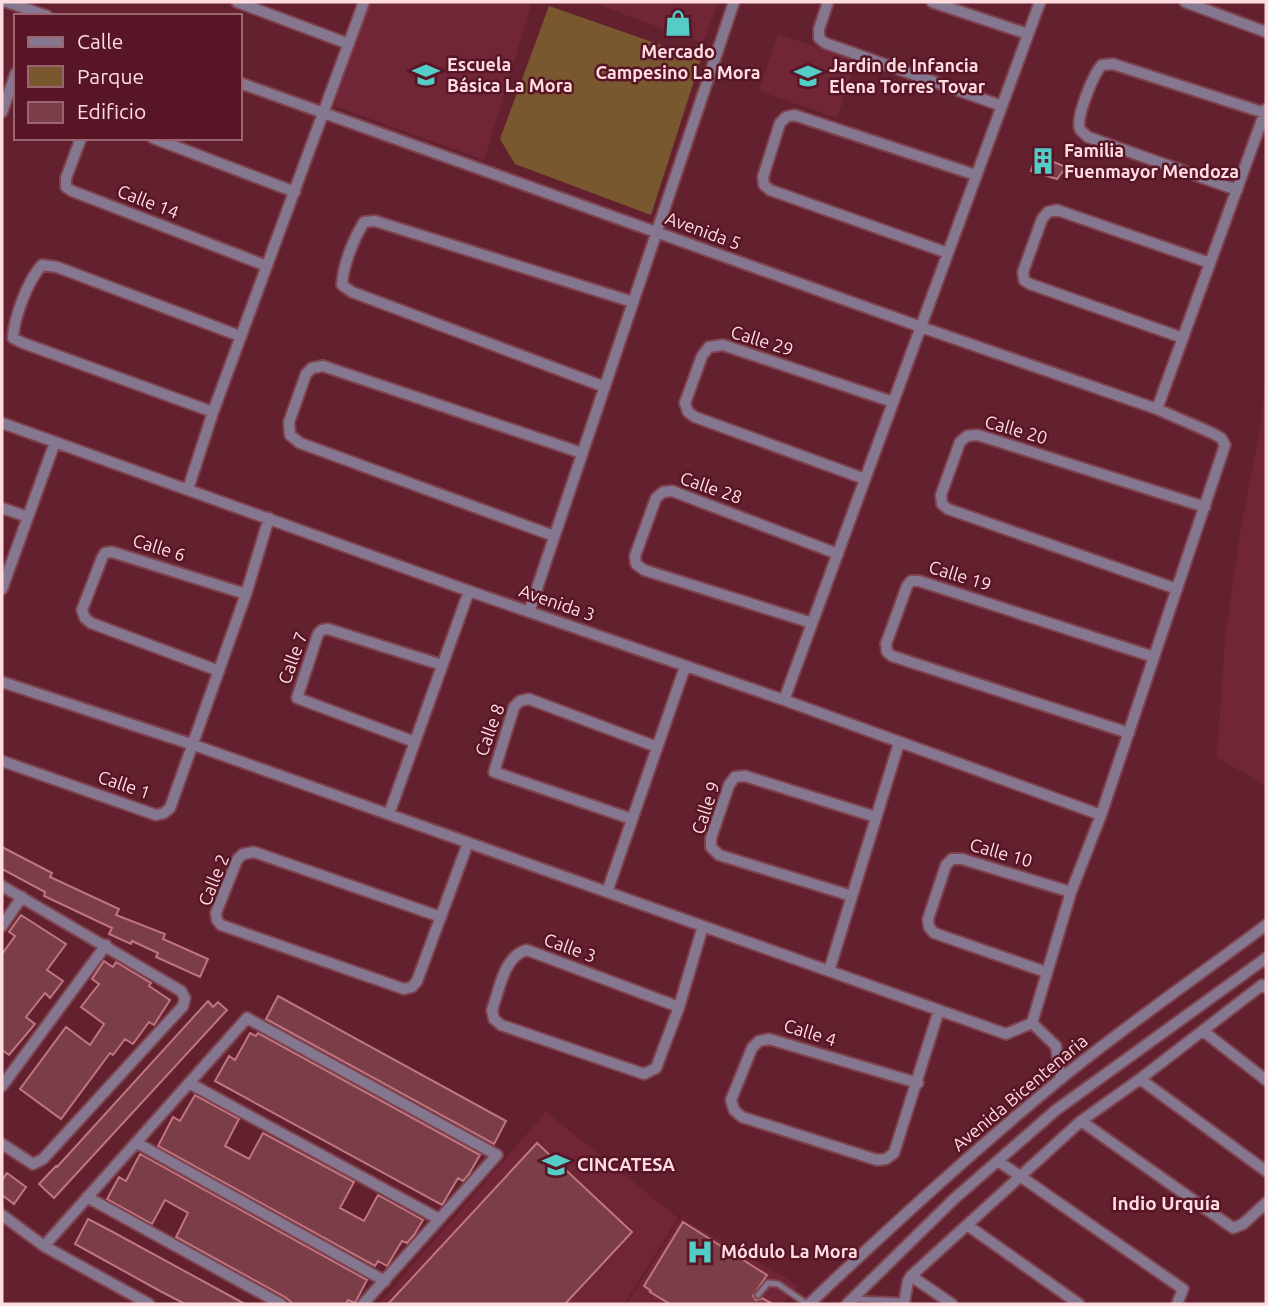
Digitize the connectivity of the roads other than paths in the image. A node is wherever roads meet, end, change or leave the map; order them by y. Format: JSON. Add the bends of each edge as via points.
{"nodes":[{"id":1,"x":7,"y":2,"type":"edge"},
{"id":2,"x":237,"y":2,"type":"edge"},
{"id":3,"x":364,"y":2,"type":"edge"},
{"id":4,"x":734,"y":2,"type":"edge"},
{"id":5,"x":828,"y":2,"type":"edge"},
{"id":6,"x":932,"y":2,"type":"edge"},
{"id":7,"x":1040,"y":2,"type":"edge"},
{"id":8,"x":1187,"y":2,"type":"edge"},
{"id":9,"x":41,"y":11,"type":"edge"},
{"id":10,"x":1266,"y":32,"type":"edge"},
{"id":11,"x":1028,"y":34,"type":"junction"},
{"id":12,"x":349,"y":44,"type":"junction"},
{"id":13,"x":242,"y":84,"type":"edge"},
{"id":14,"x":6,"y":89,"type":"edge"},
{"id":15,"x":1002,"y":106,"type":"junction"},
{"id":16,"x":1266,"y":111,"type":"edge"},
{"id":17,"x":2,"y":112,"type":"edge"},
{"id":18,"x":324,"y":112,"type":"junction"},
{"id":19,"x":81,"y":140,"type":"edge"},
{"id":20,"x":158,"y":140,"type":"edge"},
{"id":21,"x":976,"y":175,"type":"junction"},
{"id":22,"x":1237,"y":190,"type":"junction"},
{"id":23,"x":295,"y":192,"type":"junction"},
{"id":24,"x":656,"y":233,"type":"junction"},
{"id":25,"x":948,"y":253,"type":"junction"},
{"id":26,"x":1210,"y":263,"type":"junction"},
{"id":27,"x":267,"y":267,"type":"junction"},
{"id":28,"x":633,"y":302,"type":"junction"},
{"id":29,"x":921,"y":327,"type":"junction"},
{"id":30,"x":240,"y":336,"type":"junction"},
{"id":31,"x":1182,"y":338,"type":"junction"},
{"id":32,"x":605,"y":387,"type":"junction"},
{"id":33,"x":893,"y":402,"type":"junction"},
{"id":34,"x":1157,"y":409,"type":"junction"},
{"id":35,"x":213,"y":412,"type":"junction"},
{"id":36,"x":2,"y":423,"type":"edge"},
{"id":37,"x":55,"y":442,"type":"junction"},
{"id":38,"x":582,"y":453,"type":"junction"},
{"id":39,"x":865,"y":479,"type":"junction"},
{"id":40,"x":188,"y":489,"type":"junction"},
{"id":41,"x":1205,"y":507,"type":"junction"},
{"id":42,"x":2,"y":508,"type":"edge"},
{"id":43,"x":28,"y":517,"type":"junction"},
{"id":44,"x":269,"y":518,"type":"junction"},
{"id":45,"x":554,"y":536,"type":"junction"},
{"id":46,"x":838,"y":554,"type":"junction"},
{"id":47,"x":2,"y":589,"type":"edge"},
{"id":48,"x":1177,"y":589,"type":"junction"},
{"id":49,"x":469,"y":591,"type":"junction"},
{"id":50,"x":246,"y":594,"type":"junction"},
{"id":51,"x":529,"y":612,"type":"junction"},
{"id":52,"x":813,"y":623,"type":"junction"},
{"id":53,"x":1154,"y":657,"type":"junction"},
{"id":54,"x":442,"y":665,"type":"junction"},
{"id":55,"x":685,"y":667,"type":"junction"},
{"id":56,"x":219,"y":671,"type":"junction"},
{"id":57,"x":2,"y":682,"type":"edge"},
{"id":58,"x":785,"y":700,"type":"junction"},
{"id":59,"x":1129,"y":733,"type":"junction"},
{"id":60,"x":415,"y":742,"type":"junction"},
{"id":61,"x":899,"y":743,"type":"junction"},
{"id":62,"x":194,"y":745,"type":"junction"},
{"id":63,"x":657,"y":747,"type":"junction"},
{"id":64,"x":2,"y":761,"type":"edge"},
{"id":65,"x":389,"y":814,"type":"junction"},
{"id":66,"x":1101,"y":815,"type":"junction"},
{"id":67,"x":876,"y":817,"type":"junction"},
{"id":68,"x":632,"y":819,"type":"junction"},
{"id":69,"x":468,"y":843,"type":"junction"},
{"id":70,"x":2,"y":886,"type":"edge"},
{"id":71,"x":607,"y":892,"type":"junction"},
{"id":72,"x":1071,"y":892,"type":"junction"},
{"id":73,"x":852,"y":896,"type":"junction"},
{"id":74,"x":22,"y":897,"type":"junction"},
{"id":75,"x":441,"y":916,"type":"junction"},
{"id":76,"x":1266,"y":925,"type":"edge"},
{"id":77,"x":2,"y":926,"type":"edge"},
{"id":78,"x":704,"y":926,"type":"junction"},
{"id":79,"x":106,"y":945,"type":"junction"},
{"id":80,"x":1266,"y":958,"type":"edge"},
{"id":81,"x":829,"y":971,"type":"junction"},
{"id":82,"x":1046,"y":972,"type":"junction"},
{"id":83,"x":1245,"y":974,"type":"junction"},
{"id":84,"x":1264,"y":987,"type":"edge"},
{"id":85,"x":678,"y":1007,"type":"junction"},
{"id":86,"x":939,"y":1010,"type":"junction"},
{"id":87,"x":1032,"y":1023,"type":"junction"},
{"id":88,"x":1203,"y":1031,"type":"junction"},
{"id":89,"x":1061,"y":1079,"type":"junction"},
{"id":90,"x":1140,"y":1079,"type":"junction"},
{"id":91,"x":1266,"y":1080,"type":"edge"},
{"id":92,"x":189,"y":1083,"type":"junction"},
{"id":93,"x":918,"y":1083,"type":"junction"},
{"id":94,"x":2,"y":1086,"type":"edge"},
{"id":95,"x":1081,"y":1121,"type":"junction"},
{"id":96,"x":136,"y":1143,"type":"junction"},
{"id":97,"x":2,"y":1144,"type":"edge"},
{"id":98,"x":998,"y":1161,"type":"junction"},
{"id":99,"x":1266,"y":1171,"type":"edge"},
{"id":100,"x":1020,"y":1176,"type":"junction"},
{"id":101,"x":87,"y":1197,"type":"junction"},
{"id":102,"x":1266,"y":1203,"type":"edge"},
{"id":103,"x":2,"y":1215,"type":"edge"},
{"id":104,"x":439,"y":1219,"type":"junction"},
{"id":105,"x":967,"y":1225,"type":"junction"},
{"id":106,"x":44,"y":1247,"type":"junction"},
{"id":107,"x":911,"y":1276,"type":"junction"},
{"id":108,"x":384,"y":1280,"type":"junction"},
{"id":109,"x":758,"y":1295,"type":"dead end"},
{"id":110,"x":849,"y":1302,"type":"edge"},
{"id":111,"x":903,"y":1303,"type":"edge"},
{"id":112,"x":149,"y":1304,"type":"edge"},
{"id":113,"x":281,"y":1304,"type":"edge"},
{"id":114,"x":363,"y":1304,"type":"edge"},
{"id":115,"x":808,"y":1304,"type":"edge"},
{"id":116,"x":952,"y":1304,"type":"edge"},
{"id":117,"x":1079,"y":1304,"type":"edge"},
{"id":118,"x":1177,"y":1304,"type":"edge"}],
"edges":[{"from":1,"to":9,"type":"street"},
{"from":2,"to":12,"type":"street"},
{"from":3,"to":12,"type":"street"},
{"from":4,"to":24,"type":"street"},
{"from":5,"to":15,"type":"street","via":[[818,29],[825,43]]},
{"from":6,"to":11,"type":"street"},
{"from":7,"to":11,"type":"street"},
{"from":8,"to":10,"type":"street"},
{"from":11,"to":15,"type":"street"},
{"from":12,"to":18,"type":"street"},
{"from":13,"to":18,"type":"street","name":"Avenida 5"},
{"from":14,"to":17,"type":"street"},
{"from":15,"to":21,"type":"street"},
{"from":16,"to":22,"type":"street"},
{"from":16,"to":22,"type":"street","via":[[1113,64],[1096,71],[1079,119],[1080,130],[1088,137]]},
{"from":18,"to":23,"type":"street"},
{"from":18,"to":24,"type":"street","name":"Avenida 5"},
{"from":19,"to":27,"type":"street","name":"Calle 14","via":[[66,187]]},
{"from":20,"to":23,"type":"street"},
{"from":21,"to":25,"type":"street"},
{"from":21,"to":25,"type":"street","via":[[794,115],[780,123],[764,185]]},
{"from":22,"to":26,"type":"street"},
{"from":23,"to":27,"type":"street"},
{"from":24,"to":28,"type":"street"},
{"from":24,"to":29,"type":"street","name":"Avenida 5"},
{"from":25,"to":29,"type":"street"},
{"from":26,"to":31,"type":"street"},
{"from":26,"to":31,"type":"street","via":[[1058,210],[1042,219],[1024,280]]},
{"from":27,"to":30,"type":"street"},
{"from":28,"to":32,"type":"street"},
{"from":28,"to":32,"type":"street","via":[[375,221],[364,222],[358,231],[343,274],[342,285],[352,292]]},
{"from":29,"to":33,"type":"street"},
{"from":29,"to":34,"type":"street","name":"Avenida 5"},
{"from":30,"to":35,"type":"street"},
{"from":30,"to":35,"type":"street","via":[[42,265],[33,274],[14,327],[13,338],[23,343]]},
{"from":31,"to":34,"type":"street"},
{"from":32,"to":38,"type":"street"},
{"from":33,"to":39,"type":"street"},
{"from":33,"to":39,"type":"street","name":"Calle 29","via":[[723,345],[709,347],[702,356],[685,403],[688,412]]},
{"from":34,"to":41,"type":"street","name":"Avenida 5","via":[[1212,433],[1225,445]]},
{"from":35,"to":40,"type":"street"},
{"from":36,"to":37,"type":"street","name":"Avenida 3"},
{"from":37,"to":40,"type":"street","name":"Avenida 3"},
{"from":37,"to":43,"type":"street"},
{"from":38,"to":45,"type":"street"},
{"from":38,"to":45,"type":"street","via":[[323,366],[306,374],[289,422],[290,435],[300,443]]},
{"from":39,"to":46,"type":"street"},
{"from":40,"to":44,"type":"street","name":"Avenida 3"},
{"from":41,"to":48,"type":"street"},
{"from":41,"to":48,"type":"street","name":"Calle 20","via":[[978,435],[960,442],[941,495],[948,509]]},
{"from":42,"to":43,"type":"street"},
{"from":43,"to":47,"type":"street"},
{"from":44,"to":49,"type":"street","name":"Avenida 3"},
{"from":44,"to":50,"type":"street","name":"Calle 1"},
{"from":45,"to":51,"type":"street"},
{"from":46,"to":52,"type":"street"},
{"from":46,"to":52,"type":"street","name":"Calle 28","via":[[672,491],[656,498],[636,564]]},
{"from":48,"to":53,"type":"street"},
{"from":49,"to":51,"type":"street","name":"Avenida 3"},
{"from":49,"to":54,"type":"street"},
{"from":50,"to":56,"type":"street","name":"Calle 1"},
{"from":50,"to":56,"type":"street","name":"Calle 6","via":[[112,552],[102,558],[82,610],[91,623]]},
{"from":51,"to":55,"type":"street","name":"Avenida 3"},
{"from":52,"to":58,"type":"street"},
{"from":53,"to":59,"type":"street"},
{"from":53,"to":59,"type":"street","name":"Calle 19","via":[[919,580],[907,586],[886,644],[892,656]]},
{"from":54,"to":60,"type":"street"},
{"from":54,"to":60,"type":"street","name":"Calle 7","via":[[328,629],[318,634],[297,698]]},
{"from":55,"to":58,"type":"street","name":"Avenida 3"},
{"from":55,"to":63,"type":"street"},
{"from":56,"to":62,"type":"street","name":"Calle 1"},
{"from":57,"to":62,"type":"street"},
{"from":58,"to":61,"type":"street","name":"Avenida 3"},
{"from":59,"to":66,"type":"street"},
{"from":60,"to":65,"type":"street"},
{"from":61,"to":66,"type":"street","name":"Avenida 3"},
{"from":61,"to":67,"type":"street"},
{"from":62,"to":64,"type":"street","name":"Calle 1","via":[[170,808],[156,815]]},
{"from":62,"to":65,"type":"street"},
{"from":63,"to":68,"type":"street"},
{"from":63,"to":68,"type":"street","name":"Calle 8","via":[[528,699],[514,707],[494,772]]},
{"from":65,"to":69,"type":"street"},
{"from":66,"to":72,"type":"street"},
{"from":67,"to":73,"type":"street"},
{"from":67,"to":73,"type":"street","name":"Calle 9","via":[[745,776],[735,777],[711,838],[719,855]]},
{"from":68,"to":71,"type":"street"},
{"from":69,"to":71,"type":"street"},
{"from":69,"to":75,"type":"street"},
{"from":70,"to":74,"type":"street"},
{"from":71,"to":78,"type":"street"},
{"from":72,"to":82,"type":"street"},
{"from":72,"to":82,"type":"street","name":"Calle 10","via":[[952,859],[928,919],[934,933]]},
{"from":73,"to":81,"type":"street"},
{"from":74,"to":77,"type":"street"},
{"from":74,"to":79,"type":"street"},
{"from":75,"to":75,"type":"street","name":"Calle 2","via":[[418,981],[404,989],[220,925],[216,913],[237,860],[254,852]]},
{"from":76,"to":89,"type":"street","name":"Avenida Bicentenaria"},
{"from":78,"to":81,"type":"street"},
{"from":78,"to":85,"type":"street"},
{"from":79,"to":94,"type":"street"},
{"from":79,"to":97,"type":"street","via":[[181,991],[183,1006],[43,1159],[33,1164]]},
{"from":80,"to":83,"type":"street","name":"Avenida Bicentenaria"},
{"from":81,"to":86,"type":"street"},
{"from":82,"to":87,"type":"street"},
{"from":83,"to":84,"type":"street"},
{"from":83,"to":98,"type":"street","name":"Avenida Bicentenaria","via":[[1056,1110]]},
{"from":84,"to":88,"type":"street"},
{"from":85,"to":85,"type":"street","name":"Calle 3","via":[[656,1068],[644,1074],[500,1024],[492,1010],[511,959],[527,950]]},
{"from":86,"to":87,"type":"street","via":[[1006,1034]]},
{"from":86,"to":93,"type":"street"},
{"from":87,"to":89,"type":"street","via":[[1056,1045]]},
{"from":88,"to":90,"type":"street"},
{"from":88,"to":91,"type":"street"},
{"from":89,"to":115,"type":"street","name":"Avenida Bicentenaria","via":[[996,1132]]},
{"from":90,"to":95,"type":"street"},
{"from":90,"to":99,"type":"street"},
{"from":92,"to":96,"type":"street"},
{"from":92,"to":104,"type":"street"},
{"from":92,"to":104,"type":"street","via":[[247,1018],[497,1155]]},
{"from":93,"to":93,"type":"street","name":"Calle 4","via":[[894,1153],[877,1160],[742,1117],[732,1100],[751,1048],[769,1039]]},
{"from":95,"to":100,"type":"street"},
{"from":95,"to":102,"type":"street","via":[[1233,1228]]},
{"from":96,"to":101,"type":"street"},
{"from":96,"to":108,"type":"street"},
{"from":98,"to":100,"type":"street"},
{"from":98,"to":110,"type":"street","name":"Avenida Bicentenaria"},
{"from":100,"to":105,"type":"street"},
{"from":100,"to":118,"type":"street","via":[[1184,1289]]},
{"from":101,"to":106,"type":"street"},
{"from":101,"to":113,"type":"street"},
{"from":103,"to":106,"type":"street"},
{"from":104,"to":108,"type":"street"},
{"from":105,"to":107,"type":"street"},
{"from":105,"to":117,"type":"street"},
{"from":106,"to":112,"type":"street"},
{"from":107,"to":111,"type":"street"},
{"from":107,"to":116,"type":"street"},
{"from":108,"to":114,"type":"street"},
{"from":109,"to":115,"type":"lane","via":[[768,1283],[778,1283]]},
{"from":110,"to":111,"type":"lane"}]}
